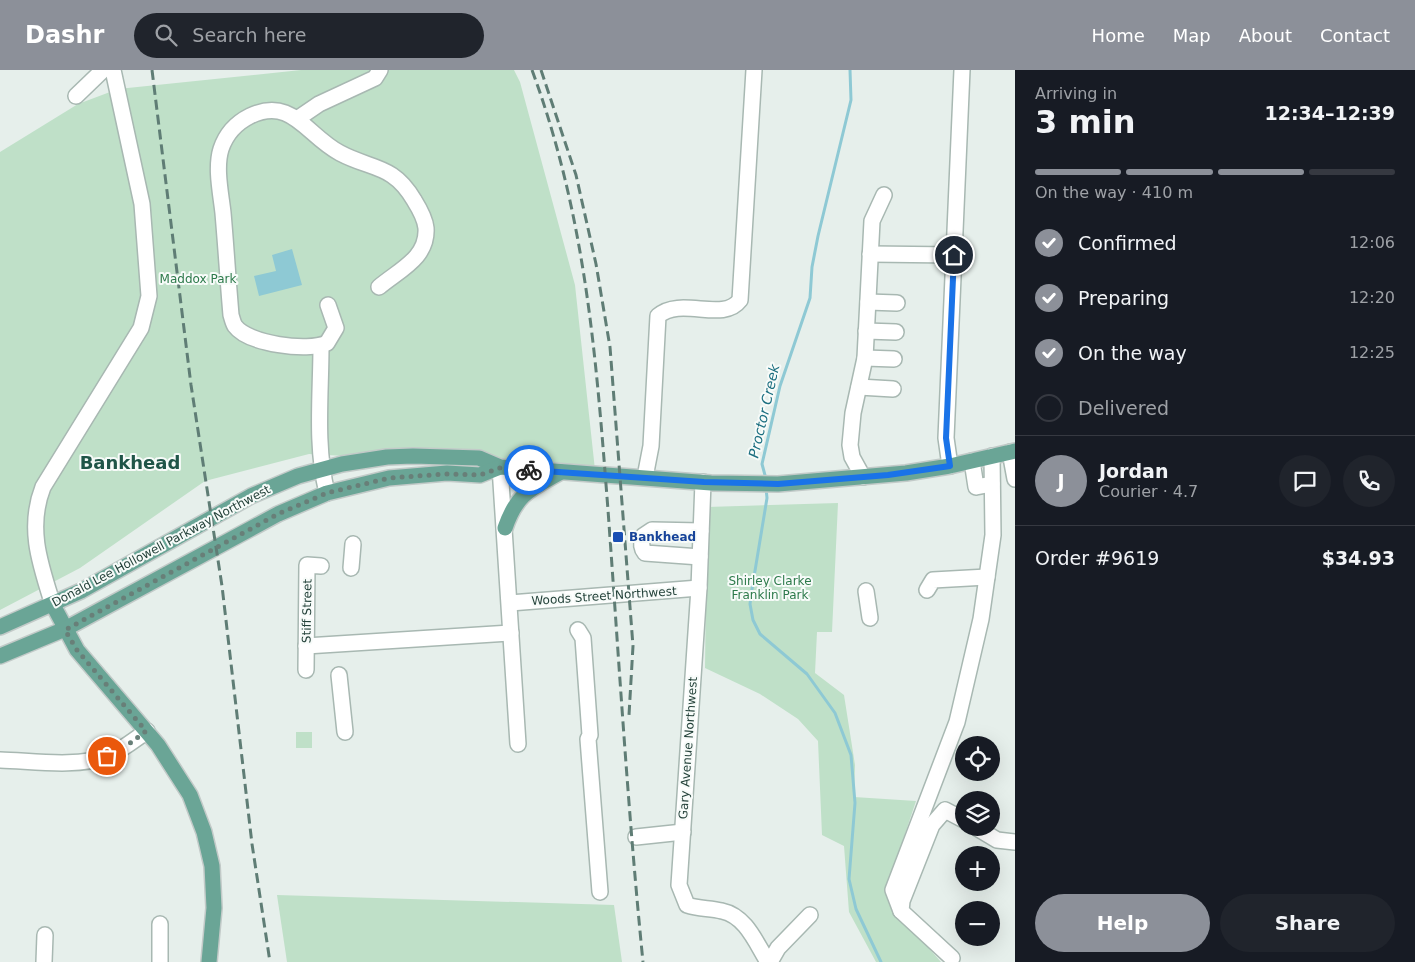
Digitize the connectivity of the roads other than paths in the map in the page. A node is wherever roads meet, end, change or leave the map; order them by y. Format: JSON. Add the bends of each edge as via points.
{"nodes":[{"id":1,"x":103,"y":70,"type":"edge"},
{"id":2,"x":113,"y":70,"type":"edge"},
{"id":3,"x":380,"y":70,"type":"edge"},
{"id":4,"x":754,"y":70,"type":"edge"},
{"id":5,"x":962,"y":70,"type":"edge"},
{"id":6,"x":76,"y":96,"type":"dead end"},
{"id":7,"x":297,"y":119,"type":"junction"},
{"id":8,"x":884,"y":195,"type":"dead end"},
{"id":9,"x":870,"y":254,"type":"junction"},
{"id":10,"x":954,"y":255,"type":"junction"},
{"id":11,"x":380,"y":287,"type":"dead end"},
{"id":12,"x":868,"y":302,"type":"junction"},
{"id":13,"x":897,"y":302,"type":"dead end"},
{"id":14,"x":328,"y":305,"type":"dead end"},
{"id":15,"x":866,"y":331,"type":"junction"},
{"id":16,"x":896,"y":332,"type":"dead end"},
{"id":17,"x":322,"y":346,"type":"junction"},
{"id":18,"x":865,"y":358,"type":"junction"},
{"id":19,"x":894,"y":359,"type":"dead end"},
{"id":20,"x":859,"y":386,"type":"junction"},
{"id":21,"x":893,"y":389,"type":"dead end"},
{"id":22,"x":1012,"y":452,"type":"edge"},
{"id":23,"x":992,"y":456,"type":"junction"},
{"id":24,"x":972,"y":461,"type":"junction"},
{"id":25,"x":950,"y":466,"type":"junction"},
{"id":26,"x":500,"y":468,"type":"junction"},
{"id":27,"x":321,"y":470,"type":"junction"},
{"id":28,"x":561,"y":472,"type":"junction"},
{"id":29,"x":645,"y":476,"type":"junction"},
{"id":30,"x":863,"y":477,"type":"junction"},
{"id":31,"x":1015,"y":479,"type":"edge"},
{"id":32,"x":704,"y":482,"type":"junction"},
{"id":33,"x":992,"y":484,"type":"junction"},
{"id":34,"x":327,"y":493,"type":"junction"},
{"id":35,"x":505,"y":528,"type":"junction"},
{"id":36,"x":702,"y":531,"type":"junction"},
{"id":37,"x":353,"y":544,"type":"dead end"},
{"id":38,"x":700,"y":557,"type":"junction"},
{"id":39,"x":321,"y":566,"type":"dead end"},
{"id":40,"x":352,"y":568,"type":"dead end"},
{"id":41,"x":987,"y":577,"type":"junction"},
{"id":42,"x":699,"y":588,"type":"junction"},
{"id":43,"x":927,"y":590,"type":"dead end"},
{"id":44,"x":866,"y":591,"type":"dead end"},
{"id":45,"x":510,"y":603,"type":"junction"},
{"id":46,"x":53,"y":604,"type":"junction"},
{"id":47,"x":870,"y":618,"type":"dead end"},
{"id":48,"x":0,"y":627,"type":"edge"},
{"id":49,"x":65,"y":630,"type":"junction"},
{"id":50,"x":578,"y":630,"type":"dead end"},
{"id":51,"x":511,"y":633,"type":"junction"},
{"id":52,"x":306,"y":646,"type":"junction"},
{"id":53,"x":0,"y":656,"type":"edge"},
{"id":54,"x":306,"y":670,"type":"dead end"},
{"id":55,"x":339,"y":675,"type":"dead end"},
{"id":56,"x":146,"y":731,"type":"junction"},
{"id":57,"x":345,"y":732,"type":"dead end"},
{"id":58,"x":518,"y":744,"type":"dead end"},
{"id":59,"x":0,"y":760,"type":"edge"},
{"id":60,"x":955,"y":815,"type":"edge"},
{"id":61,"x":683,"y":832,"type":"junction"},
{"id":62,"x":990,"y":836,"type":"edge"},
{"id":63,"x":636,"y":837,"type":"dead end"},
{"id":64,"x":1015,"y":842,"type":"edge"},
{"id":65,"x":600,"y":892,"type":"dead end"},
{"id":66,"x":901,"y":911,"type":"junction"},
{"id":67,"x":810,"y":915,"type":"dead end"},
{"id":68,"x":160,"y":924,"type":"dead end"},
{"id":69,"x":45,"y":935,"type":"dead end"},
{"id":70,"x":952,"y":958,"type":"dead end"},
{"id":71,"x":209,"y":960,"type":"edge"},
{"id":72,"x":44,"y":962,"type":"edge"},
{"id":73,"x":160,"y":962,"type":"edge"},
{"id":74,"x":769,"y":962,"type":"edge"}],
"edges":[{"from":1,"to":6,"type":"street"},
{"from":2,"to":46,"type":"street","via":[[142,204],[149,296],[141,328],[38,498],[34,536]]},
{"from":3,"to":7,"type":"street","via":[[375,78],[319,104]]},
{"from":4,"to":29,"type":"street","via":[[740,300],[726,310],[680,308],[666,310],[658,316],[651,446]]},
{"from":5,"to":10,"type":"street"},
{"from":7,"to":11,"type":"street","via":[[311,134],[340,153],[401,180],[421,212],[426,227],[422,250],[416,259]]},
{"from":7,"to":17,"type":"street","via":[[276,109],[260,111],[239,121],[226,136],[220,151],[231,315],[235,326],[244,333],[270,342],[307,348]]},
{"from":8,"to":9,"type":"street","via":[[872,221]]},
{"from":9,"to":10,"type":"street"},
{"from":9,"to":12,"type":"street"},
{"from":10,"to":25,"type":"street"},
{"from":12,"to":13,"type":"street"},
{"from":12,"to":15,"type":"street"},
{"from":14,"to":17,"type":"street","via":[[336,328]]},
{"from":15,"to":16,"type":"street"},
{"from":15,"to":18,"type":"street"},
{"from":17,"to":27,"type":"street"},
{"from":18,"to":19,"type":"street"},
{"from":18,"to":20,"type":"street"},
{"from":20,"to":21,"type":"street"},
{"from":20,"to":30,"type":"street","via":[[850,444],[852,457]]},
{"from":22,"to":23,"type":"main road","name":"Donald Lee Hollowell Parkway Northwest"},
{"from":22,"to":31,"type":"street"},
{"from":23,"to":24,"type":"main road","name":"Donald Lee Hollowell Parkway Northwest"},
{"from":23,"to":33,"type":"street"},
{"from":24,"to":25,"type":"main road","name":"Donald Lee Hollowell Parkway Northwest"},
{"from":24,"to":33,"type":"street","via":[[976,487]]},
{"from":25,"to":30,"type":"main road","name":"Donald Lee Hollowell Parkway Northwest"},
{"from":26,"to":27,"type":"main road","name":"Donald Lee Hollowell Parkway Northwest","via":[[479,458],[413,456],[363,461]]},
{"from":26,"to":28,"type":"main road","name":"Donald Lee Hollowell Parkway Northwest"},
{"from":26,"to":34,"type":"main road","name":"Donald Lee Hollowell Parkway Northwest","via":[[480,475],[389,478]]},
{"from":26,"to":35,"type":"street"},
{"from":27,"to":34,"type":"street"},
{"from":27,"to":46,"type":"main road","name":"Donald Lee Hollowell Parkway Northwest","via":[[251,496]]},
{"from":28,"to":29,"type":"main road","name":"Donald Lee Hollowell Parkway Northwest"},
{"from":28,"to":35,"type":"main road","via":[[520,498],[511,510]]},
{"from":29,"to":32,"type":"main road","name":"Donald Lee Hollowell Parkway Northwest"},
{"from":30,"to":32,"type":"main road","name":"Donald Lee Hollowell Parkway Northwest","via":[[778,484]]},
{"from":32,"to":36,"type":"street","name":"Gary Avenue Northwest"},
{"from":33,"to":41,"type":"street","via":[[993,535]]},
{"from":34,"to":49,"type":"main road","name":"Donald Lee Hollowell Parkway Northwest","via":[[278,514]]},
{"from":35,"to":45,"type":"street"},
{"from":36,"to":38,"type":"street","name":"Gary Avenue Northwest"},
{"from":36,"to":38,"type":"street","via":[[652,530],[643,536],[642,541],[645,553]]},
{"from":37,"to":40,"type":"street"},
{"from":38,"to":42,"type":"street","name":"Gary Avenue Northwest"},
{"from":39,"to":52,"type":"street","name":"Stiff Street","via":[[307,565]]},
{"from":41,"to":43,"type":"street","via":[[933,580]]},
{"from":41,"to":66,"type":"street","via":[[981,619],[957,722],[893,890]]},
{"from":42,"to":45,"type":"street","name":"Woods Street Northwest"},
{"from":42,"to":61,"type":"street","name":"Gary Avenue Northwest"},
{"from":44,"to":47,"type":"street"},
{"from":45,"to":51,"type":"street"},
{"from":46,"to":48,"type":"main road","name":"Donald Lee Hollowell Parkway Northwest"},
{"from":46,"to":49,"type":"main road"},
{"from":49,"to":53,"type":"main road","name":"Donald Lee Hollowell Parkway Northwest"},
{"from":49,"to":56,"type":"main road","via":[[77,650]]},
{"from":50,"to":65,"type":"street","via":[[583,638]]},
{"from":51,"to":52,"type":"street"},
{"from":51,"to":58,"type":"street"},
{"from":52,"to":54,"type":"street","name":"Stiff Street"},
{"from":55,"to":57,"type":"street"},
{"from":56,"to":59,"type":"street","via":[[125,747],[86,761]]},
{"from":56,"to":71,"type":"main road","via":[[182,780],[204,832],[214,885]]},
{"from":60,"to":66,"type":"street","via":[[945,810],[932,825]]},
{"from":61,"to":63,"type":"street"},
{"from":61,"to":74,"type":"street","name":"Gary Avenue Northwest","via":[[679,885],[687,905],[702,910],[722,910],[740,918]]},
{"from":62,"to":64,"type":"street"},
{"from":66,"to":70,"type":"street"},
{"from":67,"to":74,"type":"street"},
{"from":68,"to":73,"type":"street"},
{"from":69,"to":72,"type":"street"}]}
